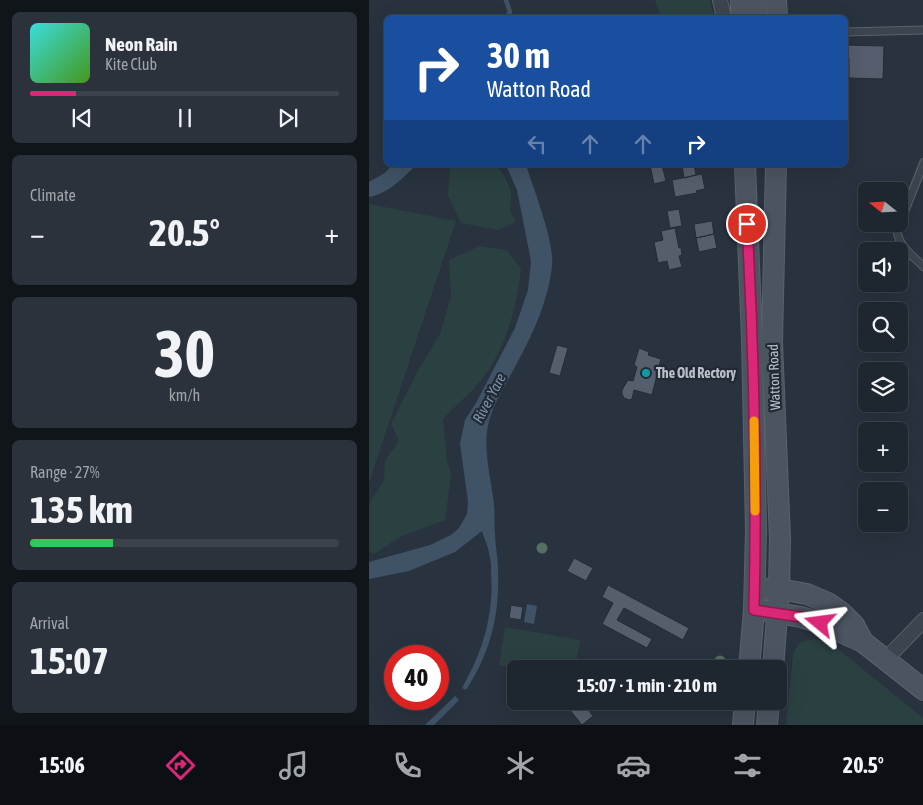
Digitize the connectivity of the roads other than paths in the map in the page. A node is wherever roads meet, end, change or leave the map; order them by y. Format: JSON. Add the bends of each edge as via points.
{"nodes":[{"id":1,"x":720,"y":0,"type":"edge"},
{"id":2,"x":741,"y":0,"type":"edge"},
{"id":3,"x":756,"y":0,"type":"edge"},
{"id":4,"x":776,"y":0,"type":"edge"},
{"id":5,"x":724,"y":15,"type":"edge"},
{"id":6,"x":741,"y":15,"type":"edge"},
{"id":7,"x":756,"y":15,"type":"edge"},
{"id":8,"x":777,"y":15,"type":"edge"},
{"id":9,"x":923,"y":30,"type":"edge"},
{"id":10,"x":848,"y":32,"type":"edge"},
{"id":11,"x":923,"y":162,"type":"edge"},
{"id":12,"x":745,"y":167,"type":"edge"},
{"id":13,"x":754,"y":167,"type":"edge"},
{"id":14,"x":776,"y":167,"type":"edge"},
{"id":15,"x":923,"y":267,"type":"edge"},
{"id":16,"x":750,"y":278,"type":"junction"},
{"id":17,"x":754,"y":589,"type":"junction"},
{"id":18,"x":779,"y":589,"type":"junction"},
{"id":19,"x":754,"y":610,"type":"junction"},
{"id":20,"x":778,"y":612,"type":"junction"},
{"id":21,"x":923,"y":620,"type":"edge"},
{"id":22,"x":863,"y":642,"type":"junction"},
{"id":23,"x":750,"y":660,"type":"edge"},
{"id":24,"x":774,"y":660,"type":"edge"},
{"id":25,"x":885,"y":660,"type":"junction"},
{"id":26,"x":923,"y":690,"type":"edge"},
{"id":27,"x":744,"y":710,"type":"edge"},
{"id":28,"x":768,"y":710,"type":"edge"},
{"id":29,"x":743,"y":725,"type":"edge"},
{"id":30,"x":767,"y":725,"type":"edge"}],
"edges":[{"from":1,"to":5,"type":"street"},
{"from":2,"to":6,"type":"main road"},
{"from":3,"to":7,"type":"main road"},
{"from":4,"to":8,"type":"main road"},
{"from":9,"to":10,"type":"lane"},
{"from":11,"to":15,"type":"lane","via":[[897,231],[903,247]]},
{"from":12,"to":16,"type":"main road","name":"Watton Road"},
{"from":13,"to":16,"type":"main road","name":"Watton Road"},
{"from":14,"to":18,"type":"main road","name":"Watton Road","via":[[772,342],[780,530]]},
{"from":16,"to":17,"type":"main road","name":"Watton Road"},
{"from":17,"to":18,"type":"main road"},
{"from":17,"to":19,"type":"main road","name":"Watton Road"},
{"from":18,"to":20,"type":"main road","name":"Watton Road"},
{"from":18,"to":22,"type":"main road","via":[[807,594],[828,603],[854,625]]},
{"from":19,"to":20,"type":"main road"},
{"from":19,"to":23,"type":"main road","name":"Watton Road"},
{"from":20,"to":22,"type":"main road","via":[[820,623]]},
{"from":20,"to":24,"type":"main road","name":"Watton Road"},
{"from":21,"to":25,"type":"street"},
{"from":22,"to":25,"type":"main road"},
{"from":25,"to":26,"type":"main road"},
{"from":27,"to":29,"type":"main road"},
{"from":28,"to":30,"type":"main road"}]}
